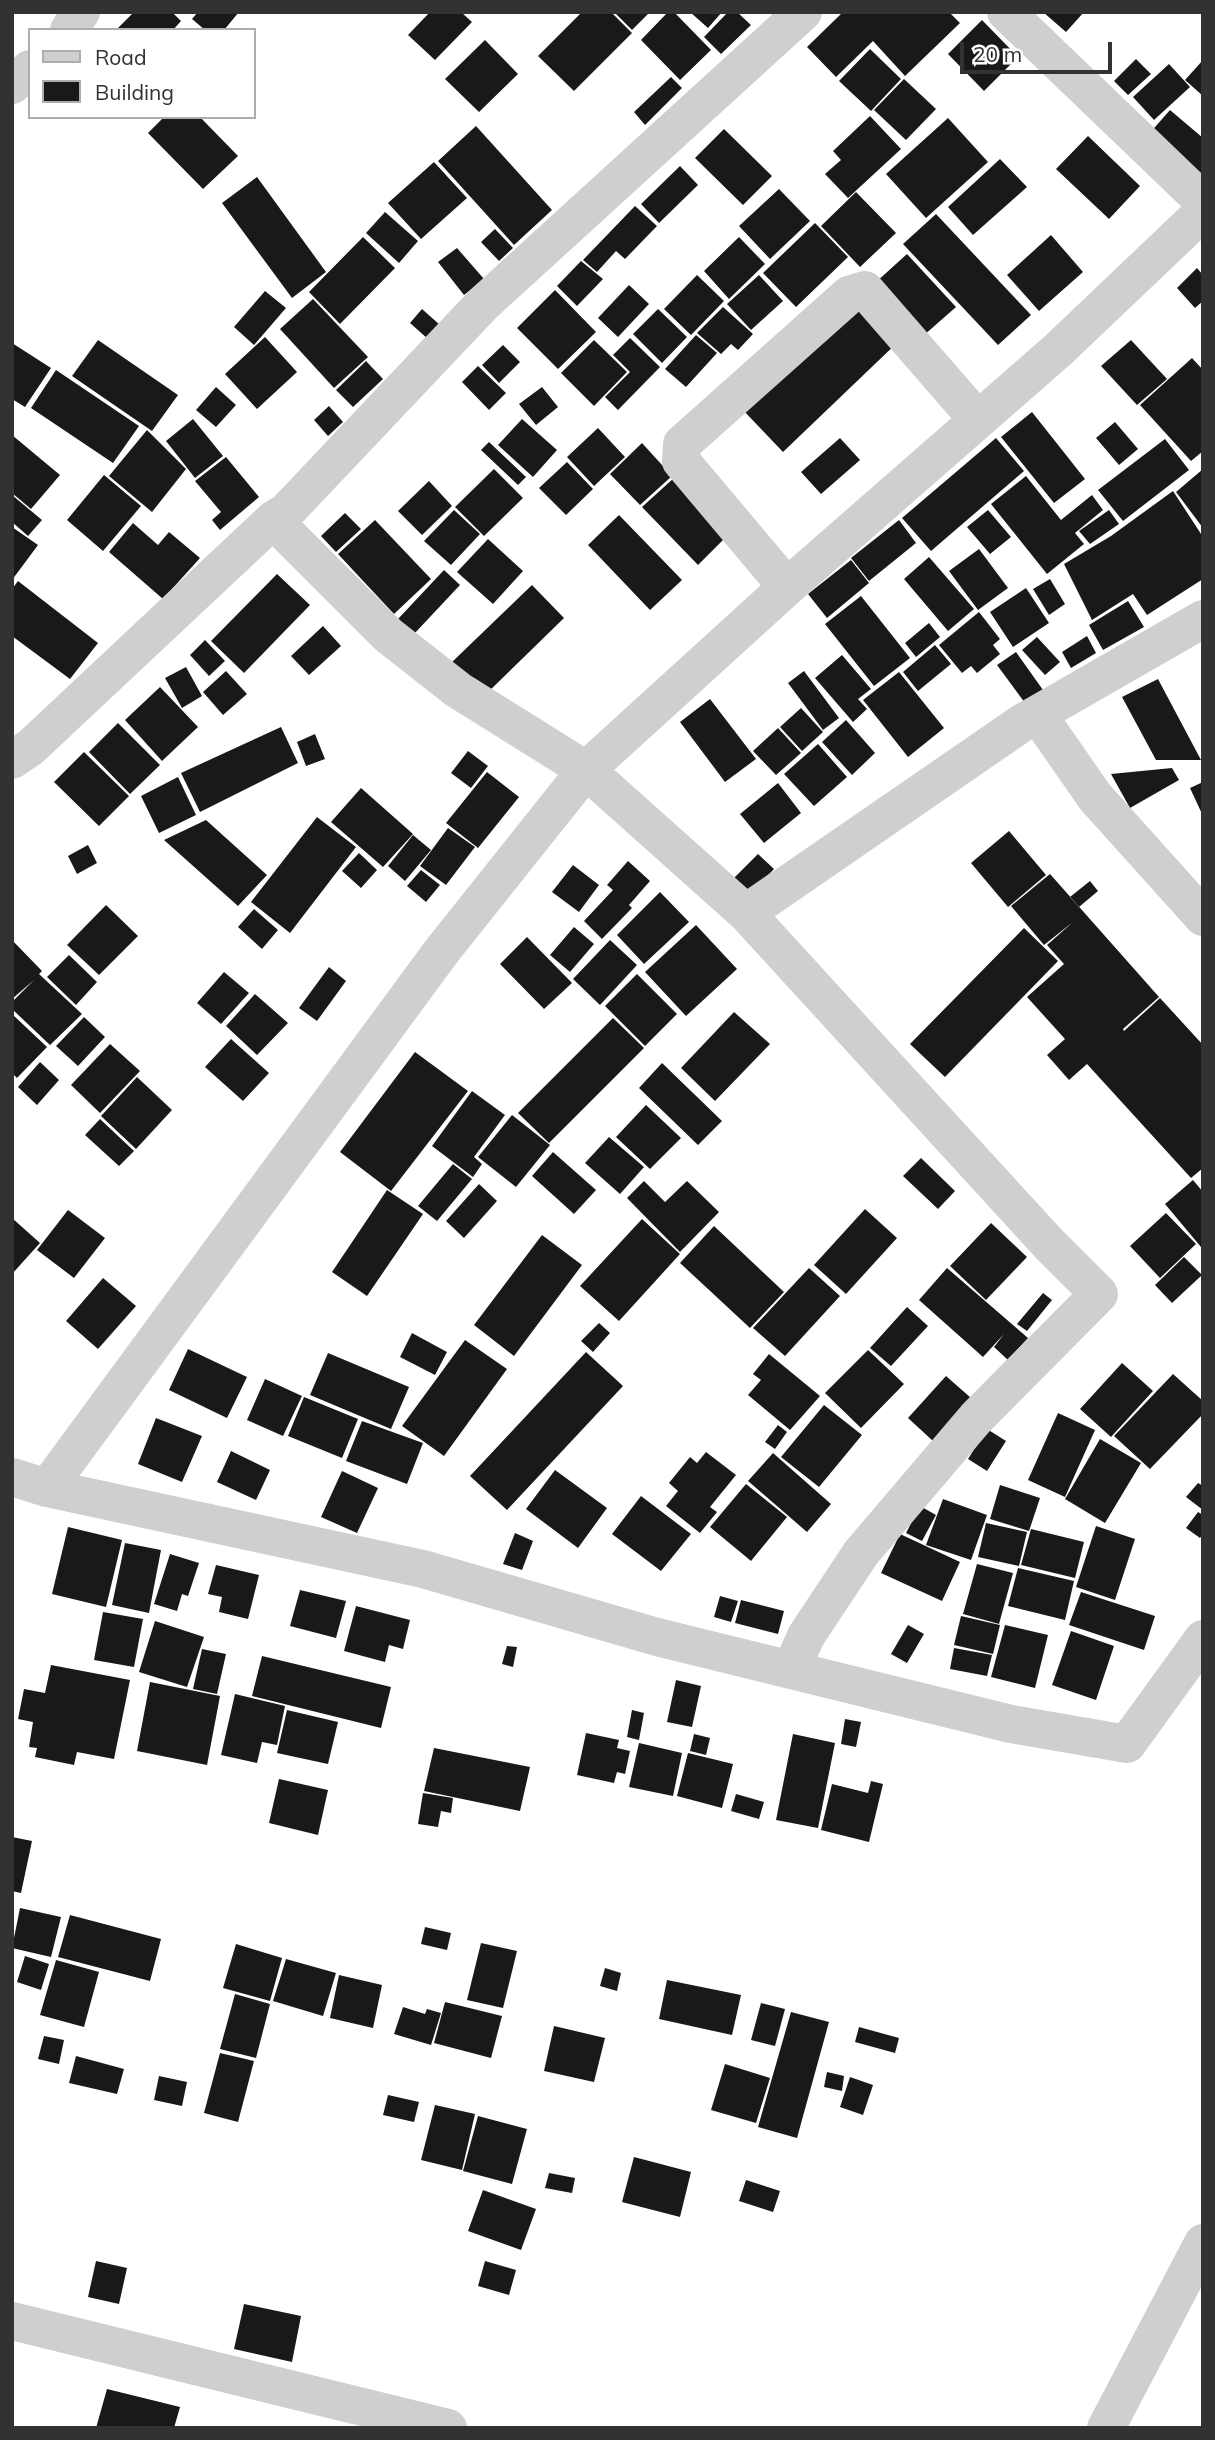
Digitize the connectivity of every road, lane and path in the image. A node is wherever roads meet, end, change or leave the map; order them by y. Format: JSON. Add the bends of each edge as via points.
{"nodes":[{"id":1,"x":81,"y":12,"type":"edge"},
{"id":2,"x":803,"y":12,"type":"edge"},
{"id":3,"x":1006,"y":12,"type":"edge"},
{"id":4,"x":70,"y":28,"type":"edge"},
{"id":5,"x":28,"y":71,"type":"edge"},
{"id":6,"x":12,"y":85,"type":"edge"},
{"id":7,"x":1203,"y":201,"type":"edge"},
{"id":8,"x":1203,"y":212,"type":"edge"},
{"id":9,"x":978,"y":420,"type":"junction"},
{"id":10,"x":273,"y":520,"type":"junction"},
{"id":11,"x":787,"y":587,"type":"junction"},
{"id":12,"x":1203,"y":619,"type":"edge"},
{"id":13,"x":1038,"y":715,"type":"junction"},
{"id":14,"x":12,"y":760,"type":"edge"},
{"id":15,"x":586,"y":770,"type":"junction"},
{"id":16,"x":746,"y":913,"type":"junction"},
{"id":17,"x":1203,"y":917,"type":"edge"},
{"id":18,"x":30,"y":1483,"type":"edge"},
{"id":19,"x":1203,"y":1639,"type":"edge"},
{"id":20,"x":791,"y":1670,"type":"junction"},
{"id":21,"x":1203,"y":2243,"type":"edge"},
{"id":22,"x":12,"y":2321,"type":"edge"},
{"id":23,"x":448,"y":2428,"type":"edge"},
{"id":24,"x":1106,"y":2428,"type":"edge"}],
"edges":[{"from":1,"to":4,"type":"street"},
{"from":2,"to":10,"type":"street","via":[[483,304],[286,512]]},
{"from":3,"to":7,"type":"street"},
{"from":5,"to":6,"type":"street"},
{"from":8,"to":9,"type":"street"},
{"from":9,"to":11,"type":"street"},
{"from":9,"to":11,"type":"street","via":[[865,290],[849,295],[682,444],[681,461]]},
{"from":10,"to":14,"type":"street","via":[[32,747]]},
{"from":10,"to":15,"type":"street","via":[[388,635],[458,690]]},
{"from":11,"to":15,"type":"street"},
{"from":12,"to":13,"type":"street"},
{"from":13,"to":16,"type":"street"},
{"from":13,"to":17,"type":"street","via":[[1095,797]]},
{"from":15,"to":16,"type":"street"},
{"from":15,"to":18,"type":"street"},
{"from":16,"to":20,"type":"street","via":[[1099,1294],[976,1418],[861,1553],[806,1636]]},
{"from":18,"to":20,"type":"street","via":[[423,1569],[657,1637]]},
{"from":19,"to":20,"type":"street","via":[[1127,1744],[1011,1724]]},
{"from":21,"to":24,"type":"street"},
{"from":22,"to":23,"type":"street"}]}
